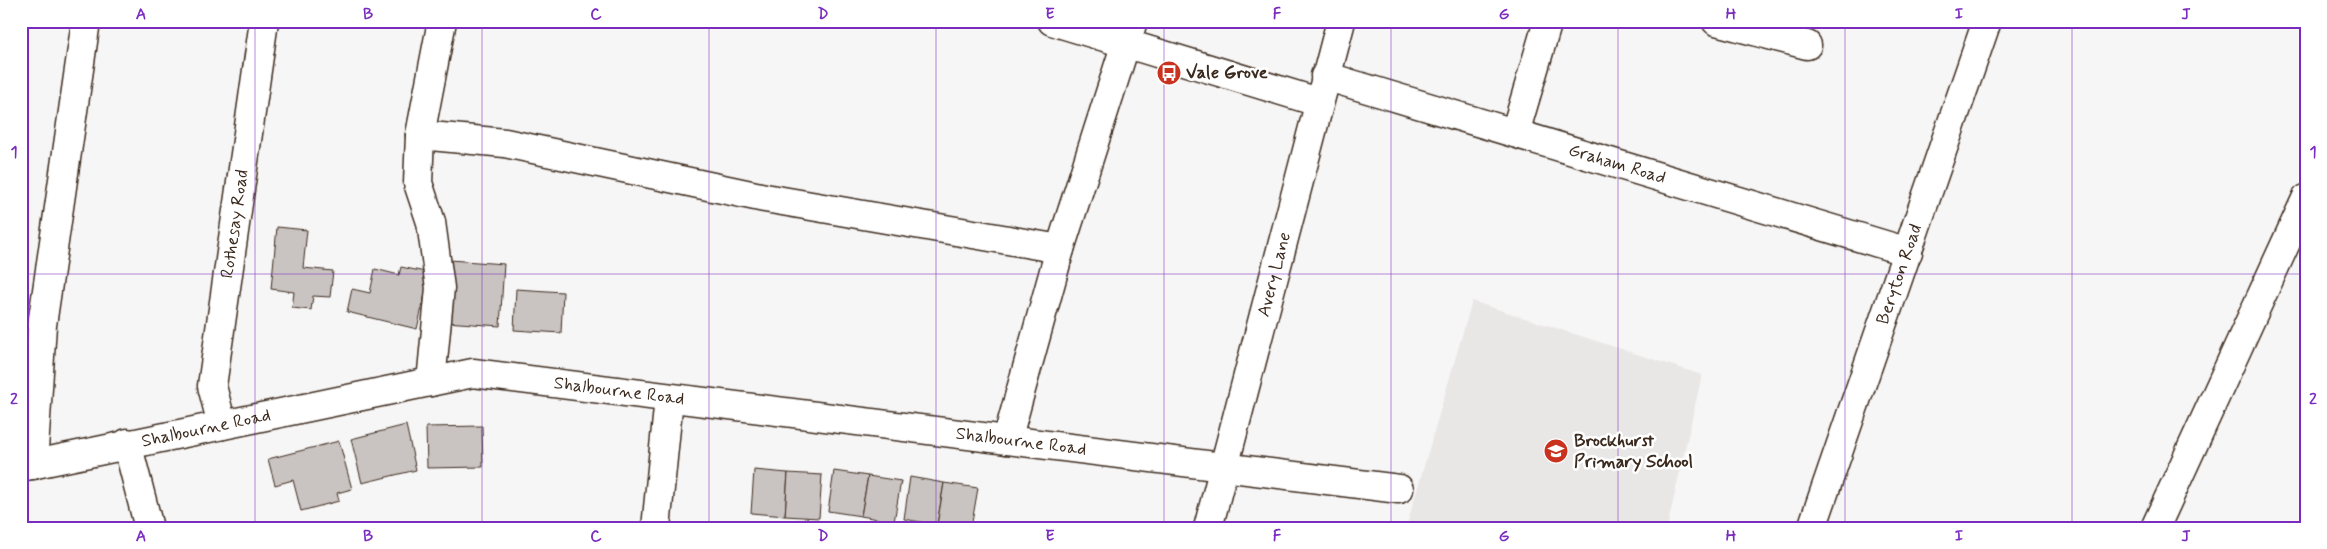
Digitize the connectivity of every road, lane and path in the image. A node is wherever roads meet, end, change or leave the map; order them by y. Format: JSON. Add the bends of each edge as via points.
{"nodes":[{"id":1,"x":86,"y":21,"type":"edge"},
{"id":2,"x":264,"y":21,"type":"edge"},
{"id":3,"x":442,"y":21,"type":"edge"},
{"id":4,"x":1052,"y":21,"type":"edge"},
{"id":5,"x":1341,"y":21,"type":"edge"},
{"id":6,"x":1548,"y":21,"type":"edge"},
{"id":7,"x":1716,"y":21,"type":"edge"},
{"id":8,"x":1987,"y":21,"type":"edge"},
{"id":9,"x":1129,"y":32,"type":"edge"},
{"id":10,"x":1807,"y":45,"type":"dead end"},
{"id":11,"x":1325,"y":76,"type":"junction"},
{"id":12,"x":1318,"y":102,"type":"junction"},
{"id":13,"x":1515,"y":133,"type":"junction"},
{"id":14,"x":420,"y":135,"type":"junction"},
{"id":15,"x":2306,"y":199,"type":"edge"},
{"id":16,"x":1060,"y":249,"type":"junction"},
{"id":17,"x":1908,"y":252,"type":"junction"},
{"id":18,"x":430,"y":382,"type":"junction"},
{"id":19,"x":668,"y":398,"type":"junction"},
{"id":20,"x":222,"y":425,"type":"junction"},
{"id":21,"x":1007,"y":440,"type":"junction"},
{"id":22,"x":126,"y":444,"type":"junction"},
{"id":23,"x":27,"y":466,"type":"edge"},
{"id":24,"x":1224,"y":468,"type":"junction"},
{"id":25,"x":1399,"y":489,"type":"dead end"},
{"id":26,"x":149,"y":528,"type":"edge"},
{"id":27,"x":656,"y":528,"type":"edge"},
{"id":28,"x":1208,"y":528,"type":"edge"},
{"id":29,"x":1814,"y":528,"type":"edge"},
{"id":30,"x":2155,"y":528,"type":"edge"}],
"edges":[{"from":1,"to":23,"type":"street","via":[[42,325]]},
{"from":2,"to":20,"type":"street","name":"Rothesay Road","via":[[212,386]]},
{"from":3,"to":14,"type":"street"},
{"from":4,"to":9,"type":"street"},
{"from":5,"to":11,"type":"street","name":"Avery Lane"},
{"from":6,"to":13,"type":"street"},
{"from":7,"to":10,"type":"street"},
{"from":8,"to":17,"type":"street","name":"Beryton Road"},
{"from":9,"to":12,"type":"street"},
{"from":9,"to":16,"type":"street"},
{"from":11,"to":12,"type":"street","name":"Avery Lane"},
{"from":11,"to":13,"type":"street","name":"Graham Road"},
{"from":12,"to":24,"type":"street","name":"Avery Lane"},
{"from":13,"to":17,"type":"street","name":"Graham Road"},
{"from":14,"to":16,"type":"street","via":[[505,143],[765,198]]},
{"from":14,"to":18,"type":"street","via":[[418,183],[431,222],[440,288]]},
{"from":15,"to":30,"type":"street"},
{"from":16,"to":21,"type":"street"},
{"from":17,"to":29,"type":"street","name":"Beryton Road"},
{"from":18,"to":19,"type":"street","name":"Shalbourne Road","via":[[473,373]]},
{"from":18,"to":20,"type":"street","name":"Shalbourne Road"},
{"from":19,"to":21,"type":"street","name":"Shalbourne Road"},
{"from":19,"to":27,"type":"street"},
{"from":20,"to":22,"type":"street","name":"Shalbourne Road"},
{"from":21,"to":24,"type":"street","name":"Shalbourne Road"},
{"from":22,"to":23,"type":"street","name":"Shalbourne Road"},
{"from":22,"to":26,"type":"street"},
{"from":24,"to":25,"type":"street","name":"Shalbourne Road"},
{"from":24,"to":28,"type":"street","name":"Avery Lane"}]}
